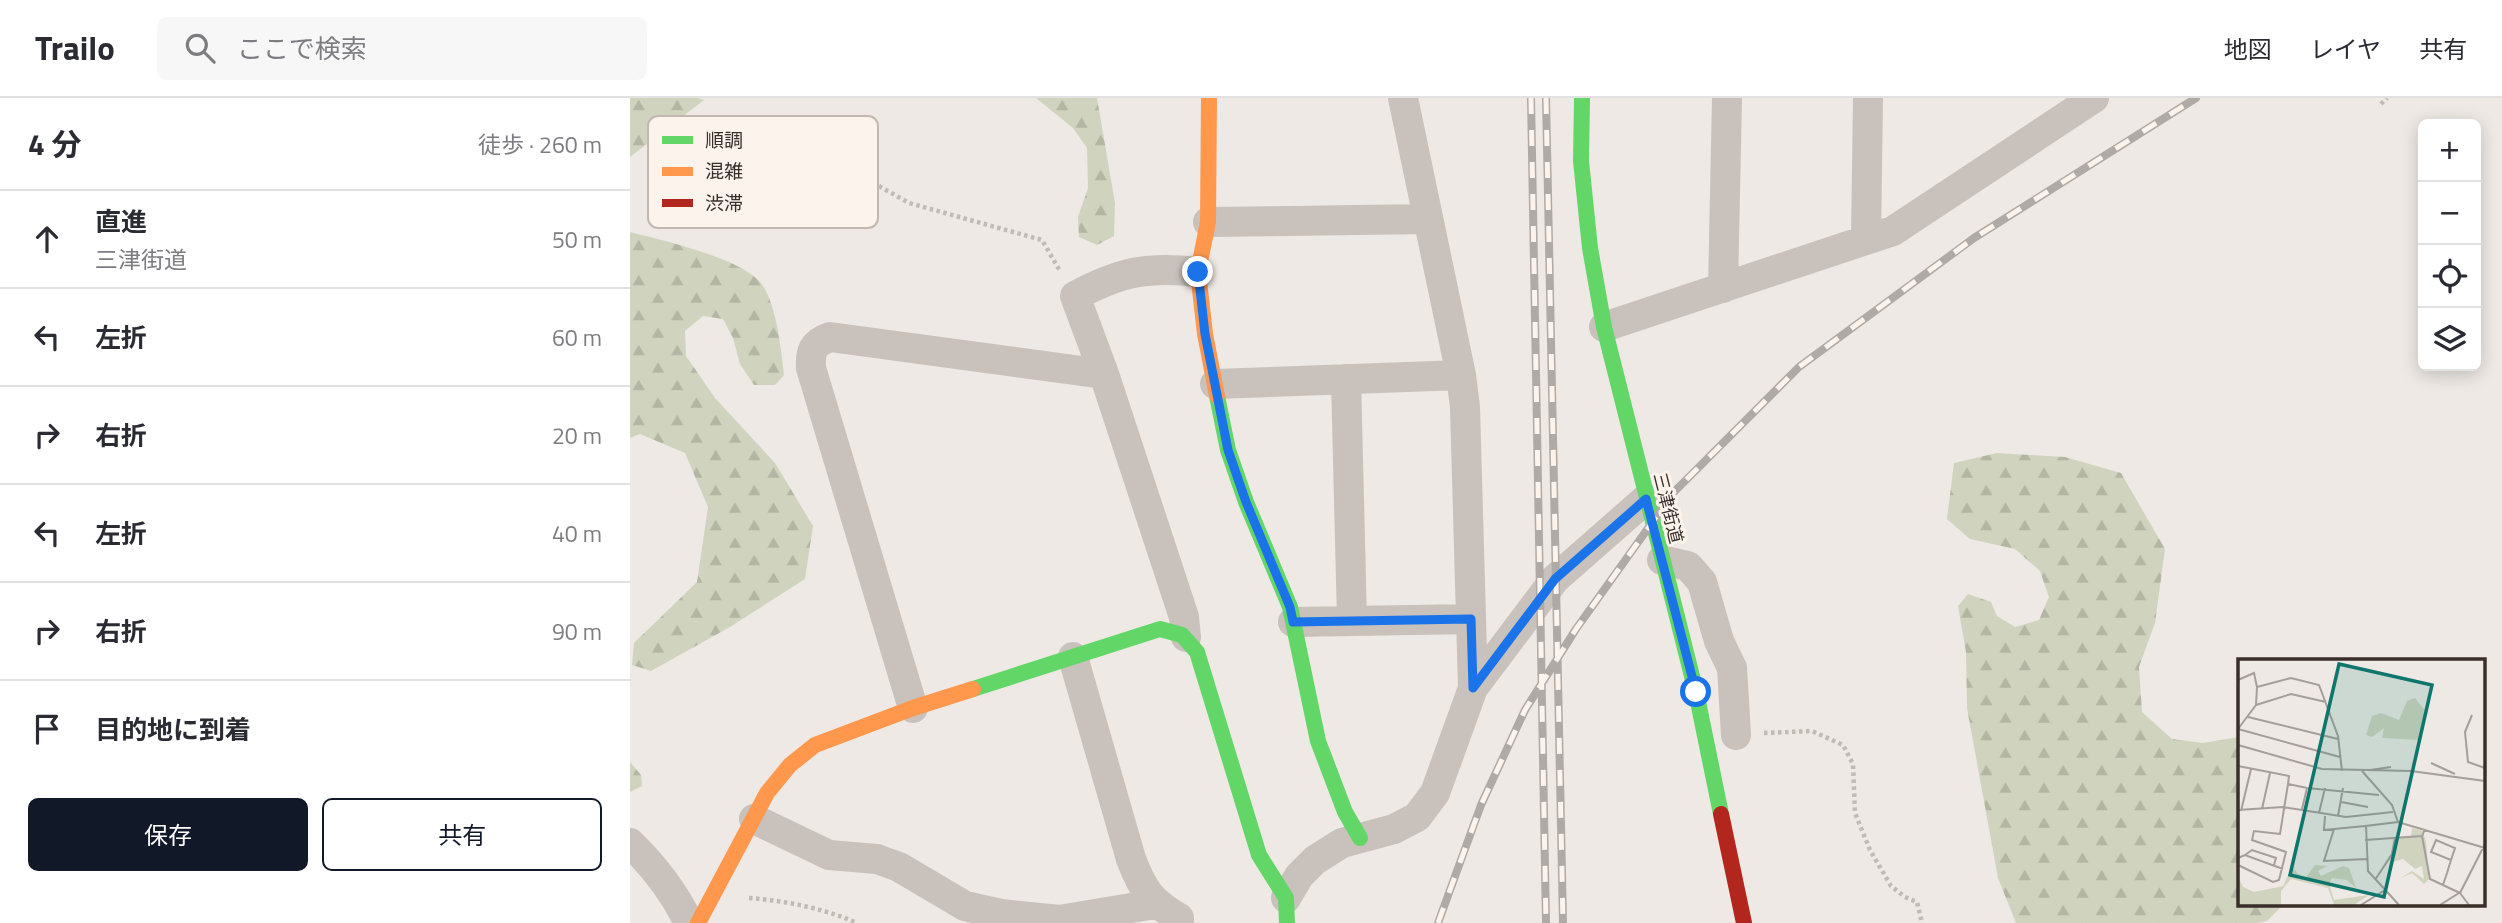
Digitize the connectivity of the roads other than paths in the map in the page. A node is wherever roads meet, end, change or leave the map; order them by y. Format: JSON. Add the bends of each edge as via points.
{"nodes":[{"id":1,"x":1209,"y":98,"type":"edge"},
{"id":2,"x":1403,"y":98,"type":"edge"},
{"id":3,"x":1582,"y":98,"type":"edge"},
{"id":4,"x":1727,"y":98,"type":"edge"},
{"id":5,"x":1868,"y":98,"type":"edge"},
{"id":6,"x":2094,"y":98,"type":"edge"},
{"id":7,"x":1428,"y":219,"type":"junction"},
{"id":8,"x":1208,"y":222,"type":"junction"},
{"id":9,"x":1866,"y":240,"type":"junction"},
{"id":10,"x":1198,"y":272,"type":"junction"},
{"id":11,"x":1723,"y":288,"type":"junction"},
{"id":12,"x":1604,"y":327,"type":"junction"},
{"id":13,"x":1104,"y":374,"type":"junction"},
{"id":14,"x":1461,"y":375,"type":"junction"},
{"id":15,"x":1346,"y":379,"type":"junction"},
{"id":16,"x":1215,"y":384,"type":"junction"},
{"id":17,"x":1646,"y":499,"type":"junction"},
{"id":18,"x":1662,"y":560,"type":"junction"},
{"id":19,"x":1471,"y":619,"type":"junction"},
{"id":20,"x":1352,"y":621,"type":"junction"},
{"id":21,"x":1293,"y":622,"type":"junction"},
{"id":22,"x":1186,"y":637,"type":"junction"},
{"id":23,"x":1073,"y":657,"type":"junction"},
{"id":24,"x":1473,"y":688,"type":"junction"},
{"id":25,"x":913,"y":708,"type":"junction"},
{"id":26,"x":1736,"y":735,"type":"road end"},
{"id":27,"x":754,"y":819,"type":"junction"},
{"id":28,"x":1360,"y":838,"type":"junction"},
{"id":29,"x":630,"y":843,"type":"edge"},
{"id":30,"x":1155,"y":904,"type":"junction"},
{"id":31,"x":1286,"y":910,"type":"edge"},
{"id":32,"x":689,"y":923,"type":"edge"},
{"id":33,"x":698,"y":923,"type":"edge"},
{"id":34,"x":1179,"y":923,"type":"edge"},
{"id":35,"x":1744,"y":923,"type":"edge"}],
"edges":[{"from":1,"to":8,"type":"street"},
{"from":2,"to":7,"type":"street"},
{"from":3,"to":12,"type":"street","name":"三津街道","via":[[1581,161]]},
{"from":4,"to":11,"type":"street"},
{"from":5,"to":9,"type":"street"},
{"from":6,"to":9,"type":"street","via":[[1893,231]]},
{"from":7,"to":8,"type":"street"},
{"from":7,"to":14,"type":"street"},
{"from":8,"to":10,"type":"street"},
{"from":9,"to":11,"type":"street"},
{"from":10,"to":13,"type":"street","via":[[1141,270],[1075,296]]},
{"from":10,"to":16,"type":"street"},
{"from":11,"to":12,"type":"street"},
{"from":12,"to":17,"type":"street","name":"三津街道"},
{"from":13,"to":22,"type":"street","via":[[1184,617]]},
{"from":13,"to":25,"type":"street","via":[[830,337],[818,341],[810,353]]},
{"from":14,"to":15,"type":"street"},
{"from":14,"to":19,"type":"street"},
{"from":15,"to":16,"type":"street"},
{"from":15,"to":20,"type":"street"},
{"from":16,"to":21,"type":"street","via":[[1233,463]]},
{"from":17,"to":18,"type":"street","name":"三津街道"},
{"from":17,"to":24,"type":"street","via":[[1555,579]]},
{"from":18,"to":26,"type":"street","via":[[1688,566],[1702,582],[1732,668]]},
{"from":18,"to":35,"type":"street","name":"三津街道","via":[[1696,692]]},
{"from":19,"to":20,"type":"street"},
{"from":19,"to":24,"type":"street"},
{"from":20,"to":21,"type":"street"},
{"from":21,"to":28,"type":"street","via":[[1318,741]]},
{"from":22,"to":23,"type":"street","via":[[1160,629]]},
{"from":22,"to":31,"type":"street","via":[[1197,652],[1259,855]]},
{"from":23,"to":25,"type":"street"},
{"from":23,"to":30,"type":"street","via":[[1132,859],[1141,886]]},
{"from":24,"to":28,"type":"street","via":[[1436,793],[1417,817]]},
{"from":25,"to":27,"type":"street","via":[[815,745],[782,774]]},
{"from":27,"to":30,"type":"street","via":[[829,855],[877,859],[899,867],[965,906],[1001,914],[1059,920]]},
{"from":27,"to":33,"type":"street"},
{"from":28,"to":31,"type":"street","via":[[1342,843],[1298,876]]},
{"from":29,"to":32,"type":"street","via":[[675,895]]},
{"from":30,"to":34,"type":"street","via":[[1179,918]]}]}
